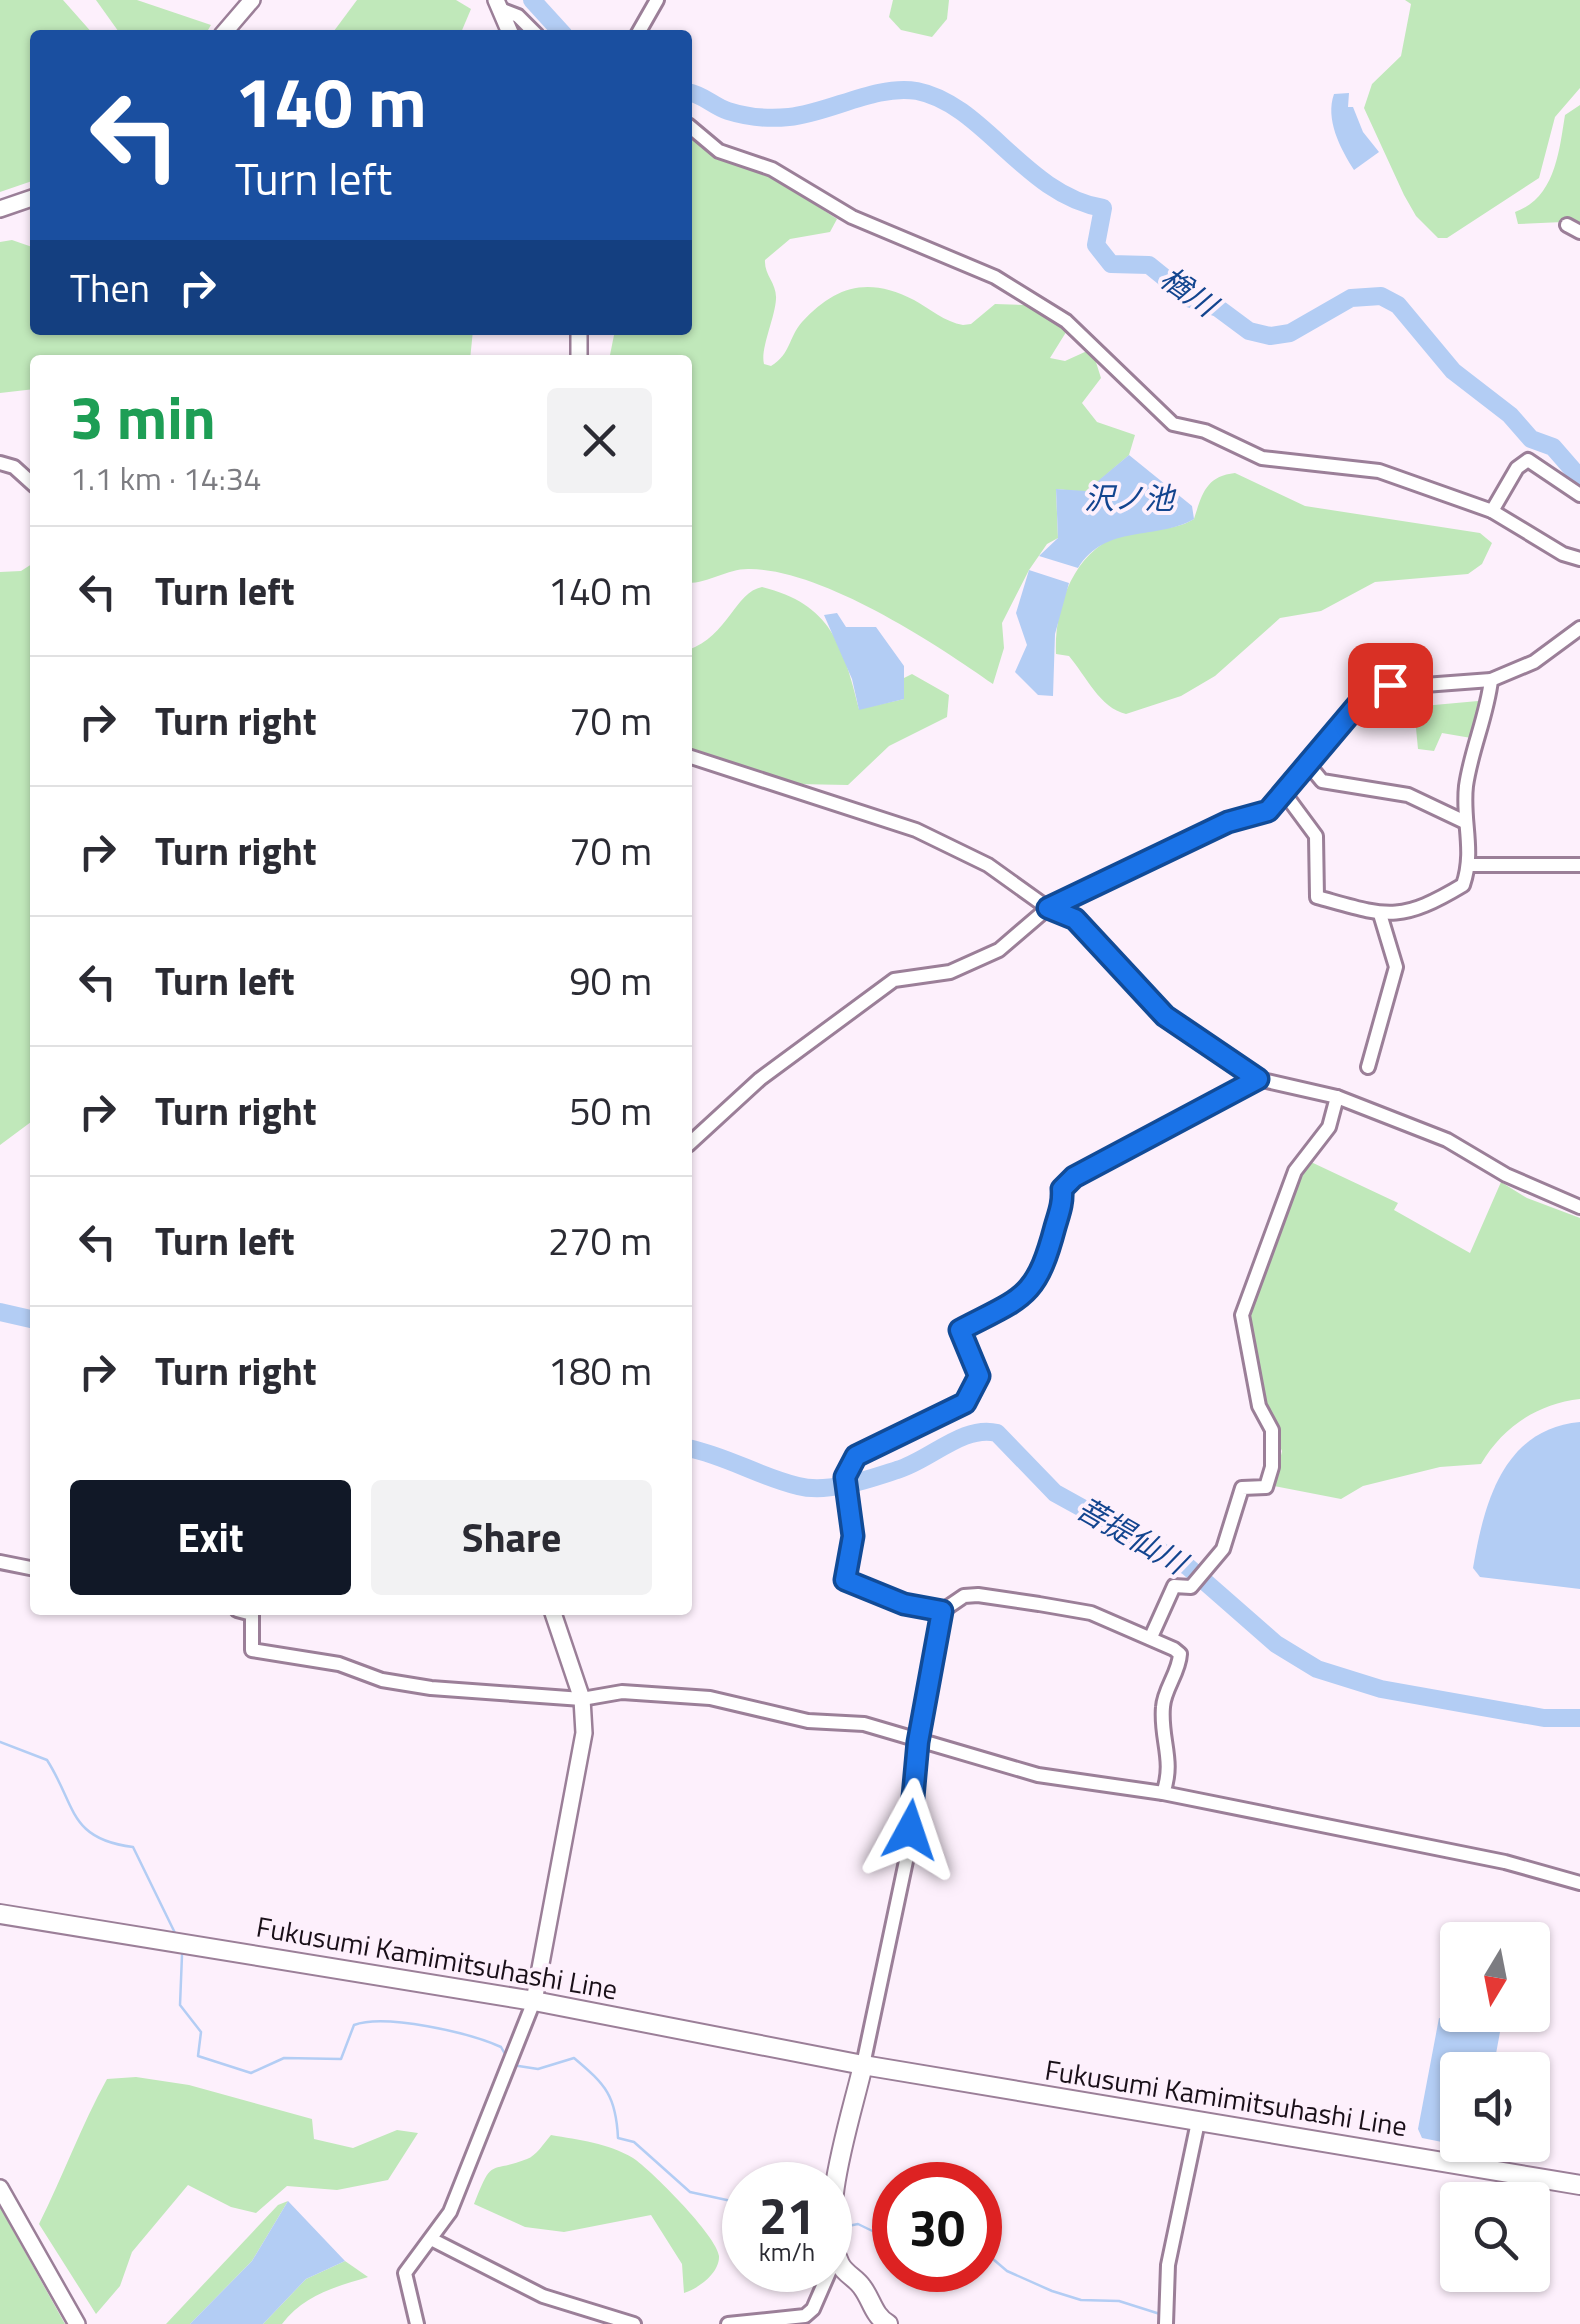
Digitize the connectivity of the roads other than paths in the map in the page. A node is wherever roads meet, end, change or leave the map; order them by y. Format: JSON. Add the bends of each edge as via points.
{"nodes":[{"id":1,"x":252,"y":0,"type":"edge"},
{"id":2,"x":657,"y":0,"type":"edge"},
{"id":3,"x":498,"y":4,"type":"edge"},
{"id":4,"x":226,"y":30,"type":"edge"},
{"id":5,"x":508,"y":30,"type":"edge"},
{"id":6,"x":532,"y":30,"type":"edge"},
{"id":7,"x":641,"y":30,"type":"edge"},
{"id":8,"x":692,"y":129,"type":"edge"},
{"id":9,"x":30,"y":198,"type":"edge"},
{"id":10,"x":0,"y":209,"type":"edge"},
{"id":11,"x":0,"y":463,"type":"edge"},
{"id":12,"x":30,"y":481,"type":"edge"},
{"id":13,"x":1580,"y":495,"type":"edge"},
{"id":14,"x":1492,"y":511,"type":"junction"},
{"id":15,"x":1580,"y":559,"type":"edge"},
{"id":16,"x":1580,"y":628,"type":"edge"},
{"id":17,"x":1491,"y":680,"type":"junction"},
{"id":18,"x":692,"y":757,"type":"edge"},
{"id":19,"x":1308,"y":764,"type":"junction"},
{"id":20,"x":1282,"y":790,"type":"junction"},
{"id":21,"x":1465,"y":822,"type":"junction"},
{"id":22,"x":1469,"y":865,"type":"junction"},
{"id":23,"x":1580,"y":865,"type":"edge"},
{"id":24,"x":1048,"y":908,"type":"junction"},
{"id":25,"x":1380,"y":914,"type":"junction"},
{"id":26,"x":1368,"y":1066,"type":"dead end"},
{"id":27,"x":1258,"y":1079,"type":"junction"},
{"id":28,"x":1336,"y":1097,"type":"junction"},
{"id":29,"x":692,"y":1141,"type":"edge"},
{"id":30,"x":1580,"y":1206,"type":"edge"},
{"id":31,"x":0,"y":1562,"type":"edge"},
{"id":32,"x":30,"y":1567,"type":"edge"},
{"id":33,"x":942,"y":1611,"type":"junction"},
{"id":34,"x":252,"y":1615,"type":"edge"},
{"id":35,"x":554,"y":1615,"type":"edge"},
{"id":36,"x":1151,"y":1637,"type":"junction"},
{"id":37,"x":582,"y":1699,"type":"junction"},
{"id":38,"x":918,"y":1742,"type":"junction"},
{"id":39,"x":1163,"y":1793,"type":"junction"},
{"id":40,"x":1580,"y":1883,"type":"edge"},
{"id":41,"x":0,"y":1914,"type":"edge"},
{"id":42,"x":534,"y":2000,"type":"junction"},
{"id":43,"x":862,"y":2065,"type":"junction"},
{"id":44,"x":1198,"y":2122,"type":"junction"},
{"id":45,"x":842,"y":2162,"type":"edge"},
{"id":46,"x":1580,"y":2185,"type":"edge"},
{"id":47,"x":0,"y":2188,"type":"edge"},
{"id":48,"x":433,"y":2240,"type":"junction"},
{"id":49,"x":852,"y":2287,"type":"edge"},
{"id":50,"x":821,"y":2292,"type":"edge"},
{"id":51,"x":1166,"y":2317,"type":"edge"},
{"id":52,"x":78,"y":2324,"type":"edge"},
{"id":53,"x":418,"y":2324,"type":"edge"},
{"id":54,"x":634,"y":2324,"type":"edge"},
{"id":55,"x":728,"y":2324,"type":"edge"},
{"id":56,"x":888,"y":2324,"type":"edge"}],
"edges":[{"from":1,"to":4,"type":"street"},
{"from":2,"to":7,"type":"street"},
{"from":3,"to":5,"type":"street"},
{"from":3,"to":6,"type":"street"},
{"from":8,"to":14,"type":"street","via":[[718,152],[772,169],[852,216],[996,276],[1066,321],[1173,424],[1262,458],[1379,471]]},
{"from":9,"to":10,"type":"street"},
{"from":11,"to":12,"type":"street"},
{"from":13,"to":14,"type":"street","via":[[1528,460]]},
{"from":14,"to":15,"type":"street"},
{"from":16,"to":17,"type":"street","via":[[1534,662]]},
{"from":17,"to":19,"type":"street","via":[[1371,689]]},
{"from":17,"to":21,"type":"street","via":[[1467,782]]},
{"from":18,"to":24,"type":"street","via":[[916,830],[988,865]]},
{"from":19,"to":20,"type":"street"},
{"from":19,"to":21,"type":"street","via":[[1322,782],[1408,794]]},
{"from":20,"to":24,"type":"street","via":[[1268,811],[1228,822]]},
{"from":20,"to":25,"type":"street","via":[[1316,836],[1317,897]]},
{"from":21,"to":22,"type":"street"},
{"from":22,"to":23,"type":"street"},
{"from":22,"to":25,"type":"street","via":[[1462,885],[1432,904]]},
{"from":24,"to":27,"type":"street","via":[[1075,919],[1165,1016]]},
{"from":24,"to":29,"type":"street","via":[[999,950],[950,972],[894,980],[760,1079]]},
{"from":25,"to":26,"type":"street","via":[[1396,967]]},
{"from":27,"to":28,"type":"street"},
{"from":27,"to":33,"type":"street","via":[[1074,1177],[1062,1189],[1049,1256],[1027,1295],[960,1330],[979,1376],[965,1403],[856,1456],[845,1477],[853,1536],[845,1580]]},
{"from":28,"to":30,"type":"street","via":[[1447,1140],[1506,1175]]},
{"from":28,"to":36,"type":"street","via":[[1329,1127],[1295,1170],[1242,1315],[1259,1406],[1272,1430],[1266,1487],[1242,1488],[1218,1559],[1192,1588],[1174,1586]]},
{"from":31,"to":32,"type":"street"},
{"from":33,"to":36,"type":"street","via":[[978,1595],[1091,1613]]},
{"from":33,"to":38,"type":"street"},
{"from":34,"to":37,"type":"street","via":[[248,1644],[256,1651],[431,1688]]},
{"from":35,"to":37,"type":"street"},
{"from":36,"to":39,"type":"street","via":[[1180,1654],[1163,1704],[1171,1764]]},
{"from":37,"to":38,"type":"street","via":[[622,1692],[710,1698],[808,1721],[864,1724],[910,1734]]},
{"from":37,"to":42,"type":"street","via":[[584,1732]]},
{"from":38,"to":39,"type":"street","via":[[1038,1775]]},
{"from":38,"to":43,"type":"street","via":[[906,1861]]},
{"from":39,"to":40,"type":"street"},
{"from":41,"to":42,"type":"main road","name":"Fukusumi Kamimitsuhashi Line"},
{"from":42,"to":43,"type":"main road","name":"Fukusumi Kamimitsuhashi Line"},
{"from":42,"to":48,"type":"street"},
{"from":43,"to":44,"type":"main road","name":"Fukusumi Kamimitsuhashi Line"},
{"from":43,"to":45,"type":"main road"},
{"from":44,"to":46,"type":"main road","name":"Fukusumi Kamimitsuhashi Line"},
{"from":44,"to":51,"type":"street","via":[[1168,2266]]},
{"from":47,"to":52,"type":"street"},
{"from":48,"to":53,"type":"street","via":[[405,2272]]},
{"from":48,"to":54,"type":"street","via":[[543,2296]]},
{"from":49,"to":56,"type":"main road"},
{"from":50,"to":55,"type":"street","via":[[805,2316]]}]}
